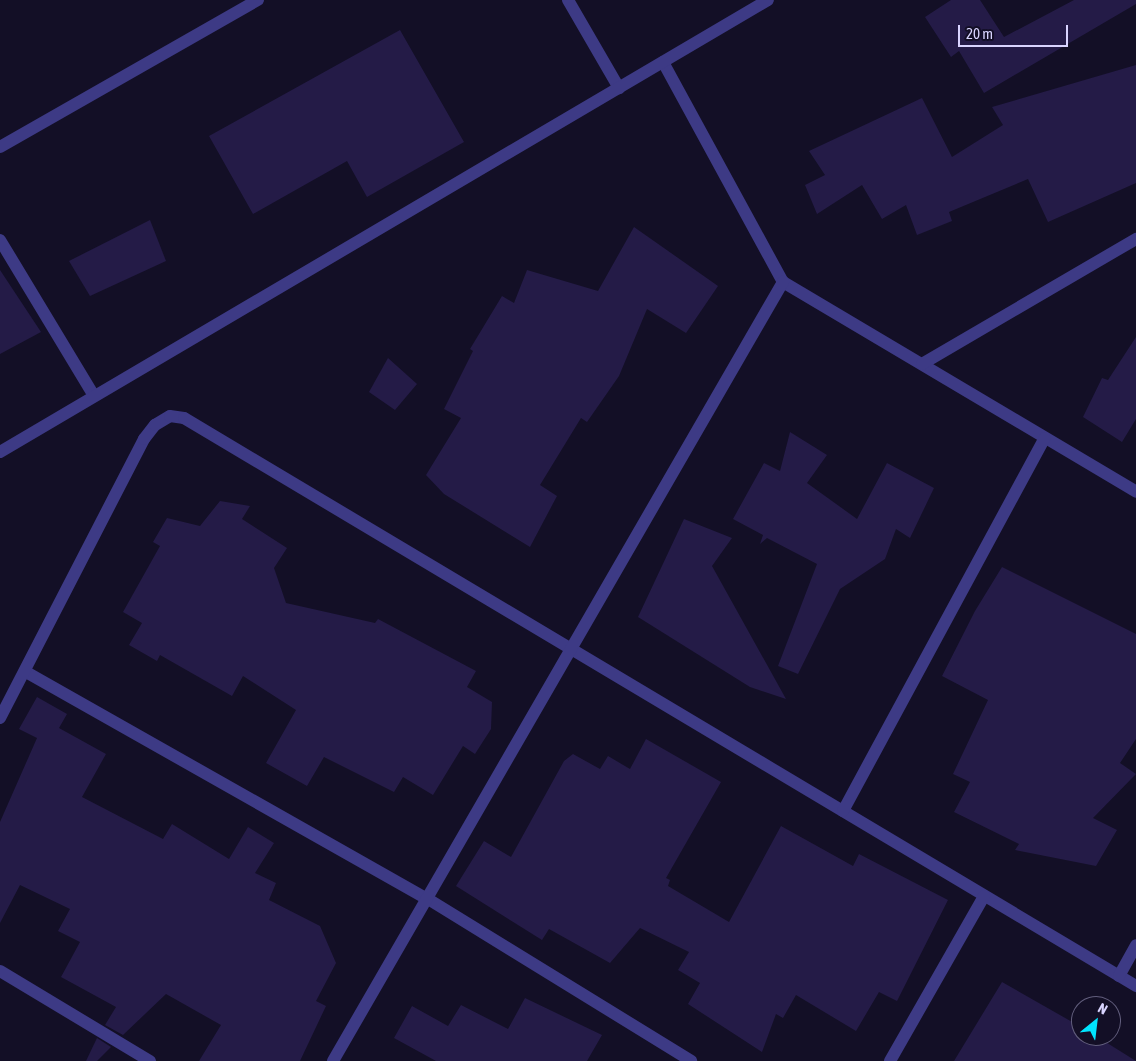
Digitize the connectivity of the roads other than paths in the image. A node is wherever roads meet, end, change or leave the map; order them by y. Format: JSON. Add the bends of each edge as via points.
{"nodes":[{"id":1,"x":258,"y":0,"type":"edge"},
{"id":2,"x":568,"y":0,"type":"edge"},
{"id":3,"x":768,"y":0,"type":"edge"},
{"id":4,"x":663,"y":62,"type":"junction"},
{"id":5,"x":619,"y":88,"type":"junction"},
{"id":6,"x":0,"y":147,"type":"edge"},
{"id":7,"x":1136,"y":239,"type":"edge"},
{"id":8,"x":0,"y":240,"type":"edge"},
{"id":9,"x":783,"y":282,"type":"junction"},
{"id":10,"x":922,"y":364,"type":"junction"},
{"id":11,"x":94,"y":396,"type":"junction"},
{"id":12,"x":1045,"y":438,"type":"junction"},
{"id":13,"x":0,"y":452,"type":"edge"},
{"id":14,"x":1136,"y":492,"type":"edge"},
{"id":15,"x":571,"y":650,"type":"junction"},
{"id":16,"x":26,"y":672,"type":"junction"},
{"id":17,"x":0,"y":718,"type":"edge"},
{"id":18,"x":843,"y":811,"type":"junction"},
{"id":19,"x":984,"y":896,"type":"junction"},
{"id":20,"x":428,"y":899,"type":"junction"},
{"id":21,"x":1136,"y":945,"type":"edge"},
{"id":22,"x":0,"y":971,"type":"edge"},
{"id":23,"x":1119,"y":976,"type":"junction"},
{"id":24,"x":1136,"y":986,"type":"edge"},
{"id":25,"x":150,"y":1061,"type":"edge"},
{"id":26,"x":334,"y":1061,"type":"edge"},
{"id":27,"x":691,"y":1061,"type":"edge"},
{"id":28,"x":890,"y":1061,"type":"edge"}],
"edges":[{"from":1,"to":6,"type":"street"},
{"from":2,"to":5,"type":"street"},
{"from":3,"to":4,"type":"street"},
{"from":4,"to":5,"type":"street"},
{"from":4,"to":9,"type":"street"},
{"from":5,"to":11,"type":"street"},
{"from":7,"to":10,"type":"street"},
{"from":8,"to":11,"type":"street"},
{"from":9,"to":10,"type":"street"},
{"from":9,"to":15,"type":"street"},
{"from":10,"to":12,"type":"street"},
{"from":11,"to":13,"type":"street"},
{"from":12,"to":14,"type":"street"},
{"from":12,"to":18,"type":"street"},
{"from":15,"to":16,"type":"street","via":[[184,418],[170,416],[154,425],[144,440]]},
{"from":15,"to":18,"type":"street"},
{"from":15,"to":20,"type":"street"},
{"from":16,"to":17,"type":"street"},
{"from":16,"to":20,"type":"street"},
{"from":18,"to":19,"type":"street"},
{"from":19,"to":23,"type":"street"},
{"from":19,"to":28,"type":"street"},
{"from":20,"to":26,"type":"street"},
{"from":20,"to":27,"type":"street"},
{"from":21,"to":23,"type":"street"},
{"from":22,"to":25,"type":"street"},
{"from":23,"to":24,"type":"street"}]}
